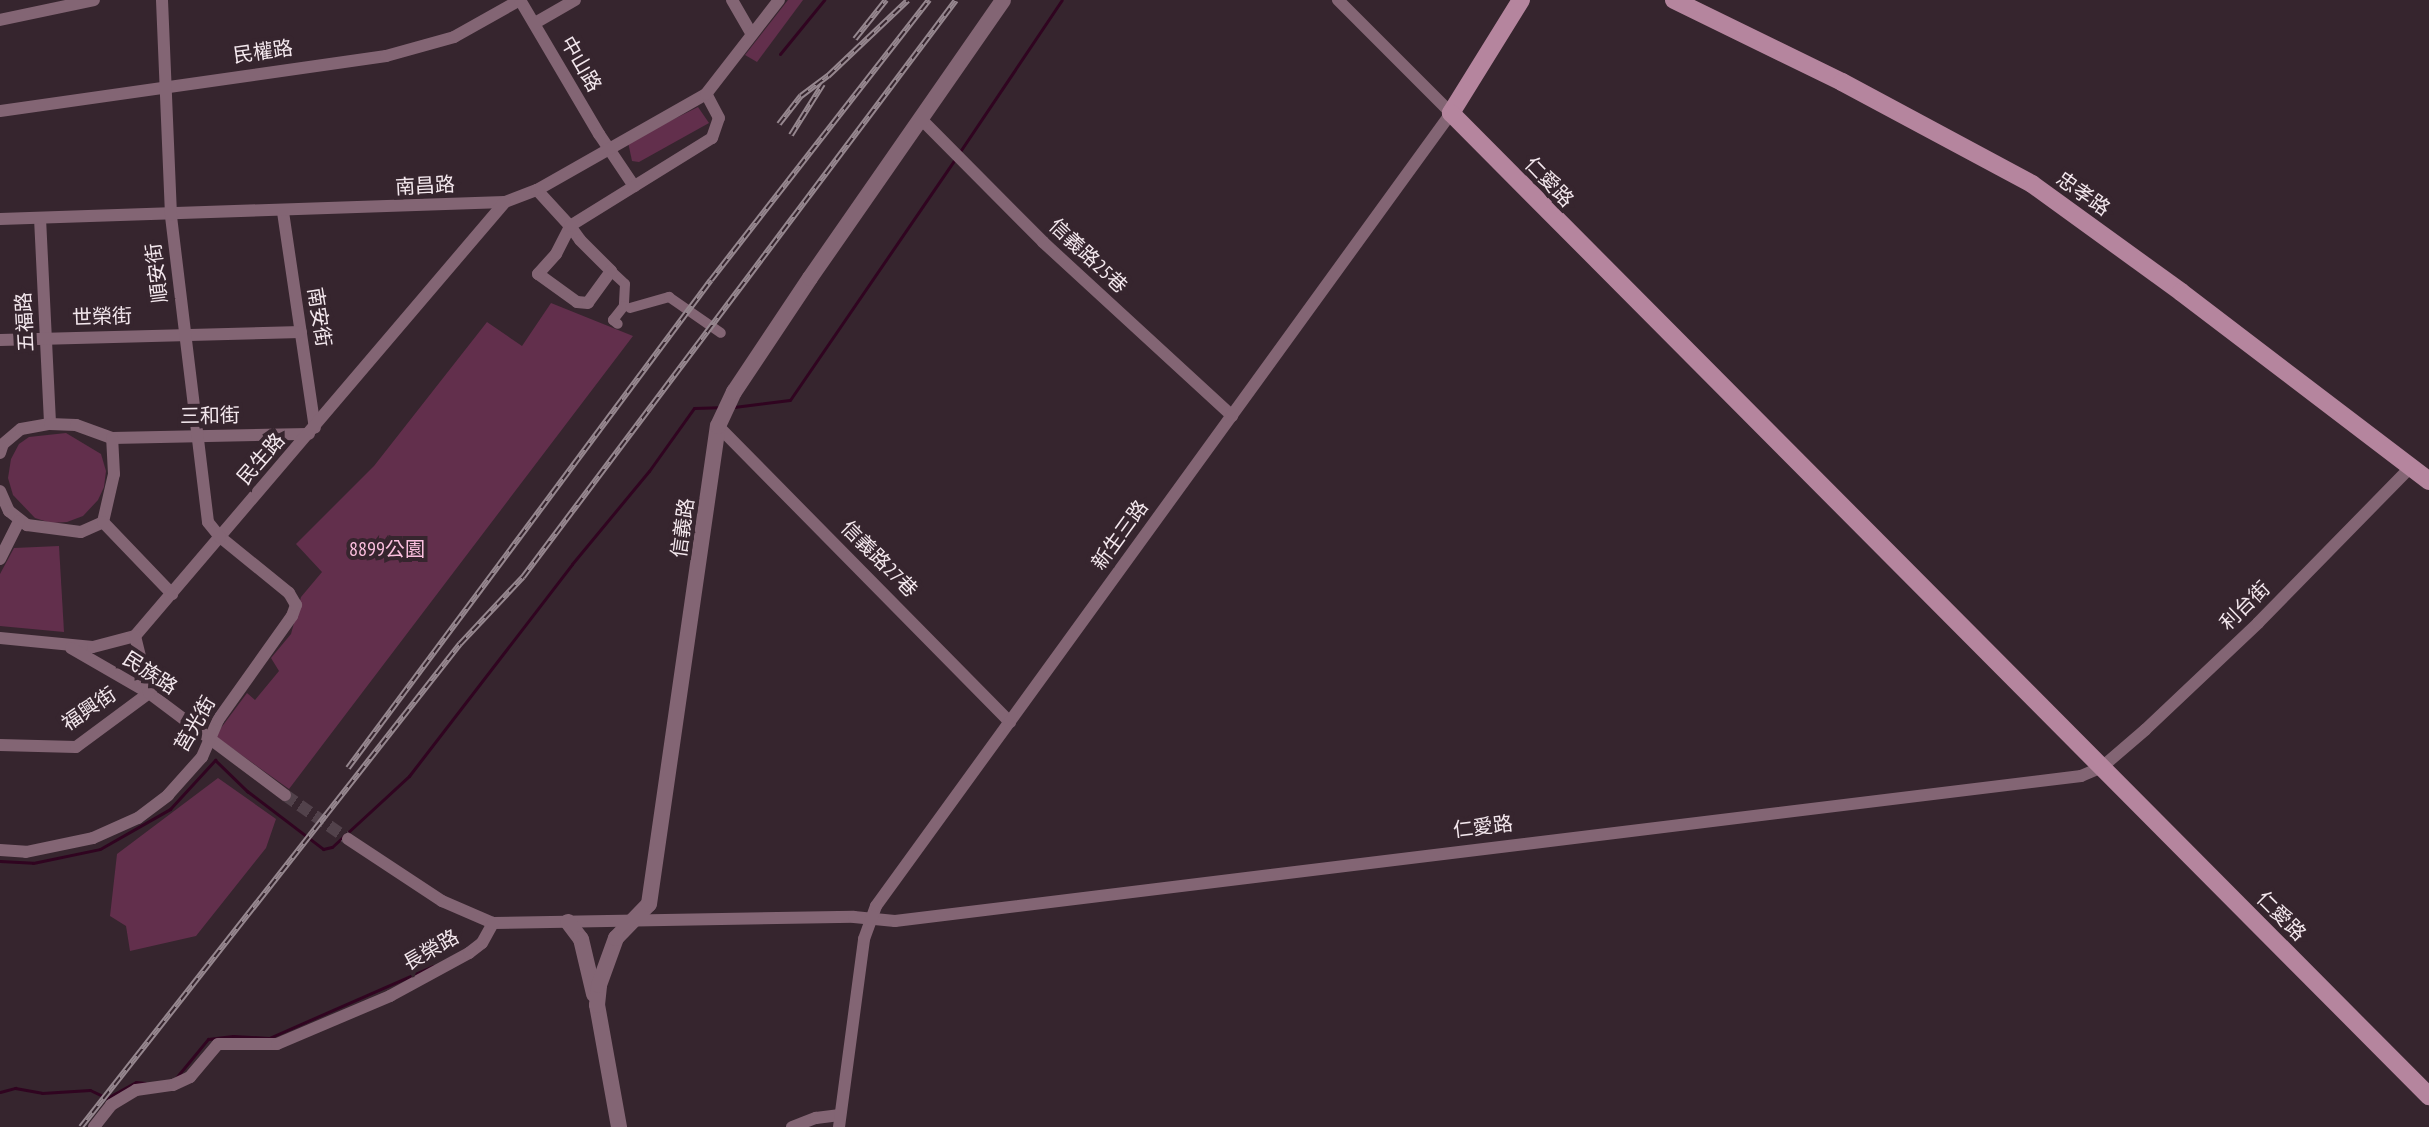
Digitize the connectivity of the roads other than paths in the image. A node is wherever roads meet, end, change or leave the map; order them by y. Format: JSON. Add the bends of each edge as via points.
{"nodes":[{"id":1,"x":94,"y":0,"type":"edge"},
{"id":2,"x":162,"y":0,"type":"edge"},
{"id":3,"x":520,"y":0,"type":"edge"},
{"id":4,"x":575,"y":0,"type":"edge"},
{"id":5,"x":732,"y":0,"type":"edge"},
{"id":6,"x":779,"y":0,"type":"edge"},
{"id":7,"x":1003,"y":0,"type":"edge"},
{"id":8,"x":1338,"y":0,"type":"edge"},
{"id":9,"x":1521,"y":0,"type":"edge"},
{"id":10,"x":1674,"y":0,"type":"edge"},
{"id":11,"x":0,"y":20,"type":"edge"},
{"id":12,"x":535,"y":23,"type":"junction"},
{"id":13,"x":752,"y":34,"type":"junction"},
{"id":14,"x":165,"y":86,"type":"junction"},
{"id":15,"x":706,"y":94,"type":"junction"},
{"id":16,"x":0,"y":111,"type":"edge"},
{"id":17,"x":1451,"y":113,"type":"junction"},
{"id":18,"x":922,"y":120,"type":"junction"},
{"id":19,"x":609,"y":147,"type":"junction"},
{"id":20,"x":634,"y":186,"type":"junction"},
{"id":21,"x":537,"y":190,"type":"junction"},
{"id":22,"x":505,"y":202,"type":"junction"},
{"id":23,"x":283,"y":212,"type":"junction"},
{"id":24,"x":171,"y":215,"type":"junction"},
{"id":25,"x":40,"y":218,"type":"junction"},
{"id":26,"x":0,"y":219,"type":"edge"},
{"id":27,"x":570,"y":226,"type":"junction"},
{"id":28,"x":611,"y":271,"type":"junction"},
{"id":29,"x":630,"y":308,"type":"dead end"},
{"id":30,"x":618,"y":324,"type":"dead end"},
{"id":31,"x":301,"y":332,"type":"junction"},
{"id":32,"x":721,"y":333,"type":"dead end"},
{"id":33,"x":185,"y":334,"type":"junction"},
{"id":34,"x":46,"y":339,"type":"junction"},
{"id":35,"x":0,"y":340,"type":"edge"},
{"id":36,"x":1232,"y":416,"type":"junction"},
{"id":37,"x":50,"y":424,"type":"junction"},
{"id":38,"x":718,"y":426,"type":"junction"},
{"id":39,"x":312,"y":431,"type":"junction"},
{"id":40,"x":197,"y":436,"type":"junction"},
{"id":41,"x":112,"y":438,"type":"junction"},
{"id":42,"x":0,"y":453,"type":"edge"},
{"id":43,"x":2410,"y":468,"type":"junction"},
{"id":44,"x":2429,"y":481,"type":"edge"},
{"id":45,"x":0,"y":491,"type":"edge"},
{"id":46,"x":19,"y":521,"type":"junction"},
{"id":47,"x":103,"y":522,"type":"junction"},
{"id":48,"x":220,"y":537,"type":"junction"},
{"id":49,"x":0,"y":559,"type":"edge"},
{"id":50,"x":172,"y":594,"type":"junction"},
{"id":51,"x":135,"y":636,"type":"junction"},
{"id":52,"x":0,"y":638,"type":"edge"},
{"id":53,"x":68,"y":646,"type":"junction"},
{"id":54,"x":149,"y":693,"type":"junction"},
{"id":55,"x":1010,"y":722,"type":"junction"},
{"id":56,"x":209,"y":741,"type":"junction"},
{"id":57,"x":0,"y":745,"type":"edge"},
{"id":58,"x":2102,"y":767,"type":"junction"},
{"id":59,"x":285,"y":795,"type":"tunnel mouth"},
{"id":60,"x":348,"y":839,"type":"tunnel mouth"},
{"id":61,"x":0,"y":850,"type":"edge"},
{"id":62,"x":639,"y":918,"type":"junction"},
{"id":63,"x":869,"y":919,"type":"junction"},
{"id":64,"x":568,"y":922,"type":"junction"},
{"id":65,"x":493,"y":923,"type":"junction"},
{"id":66,"x":597,"y":1005,"type":"junction"},
{"id":67,"x":2429,"y":1096,"type":"edge"},
{"id":68,"x":839,"y":1121,"type":"edge"},
{"id":69,"x":94,"y":1127,"type":"edge"},
{"id":70,"x":619,"y":1127,"type":"edge"},
{"id":71,"x":792,"y":1127,"type":"edge"}],
"edges":[{"from":1,"to":11,"type":"street"},
{"from":2,"to":14,"type":"street","name":"順安街"},
{"from":3,"to":12,"type":"street","name":"中山路"},
{"from":3,"to":14,"type":"street","name":"民權路","via":[[454,37],[386,56]]},
{"from":4,"to":12,"type":"street"},
{"from":5,"to":13,"type":"street"},
{"from":6,"to":13,"type":"street","name":"南昌路"},
{"from":7,"to":18,"type":"street","name":"信義路"},
{"from":8,"to":17,"type":"street","name":"仁愛路"},
{"from":9,"to":17,"type":"main road","name":"新生三路"},
{"from":10,"to":43,"type":"main road","name":"忠孝路","via":[[2032,184]]},
{"from":12,"to":19,"type":"street","name":"中山路"},
{"from":13,"to":15,"type":"street","name":"南昌路"},
{"from":14,"to":16,"type":"street","name":"民權路"},
{"from":14,"to":24,"type":"street","name":"順安街"},
{"from":15,"to":19,"type":"street","name":"南昌路"},
{"from":15,"to":20,"type":"street","via":[[719,118],[712,138]]},
{"from":17,"to":36,"type":"street","name":"新生三路"},
{"from":17,"to":58,"type":"main road","name":"仁愛路"},
{"from":18,"to":36,"type":"street","name":"信義路25巷","via":[[1043,242]]},
{"from":18,"to":38,"type":"street","name":"信義路","via":[[750,366]]},
{"from":19,"to":20,"type":"street","name":"中山路"},
{"from":19,"to":21,"type":"street","name":"南昌路"},
{"from":20,"to":27,"type":"street"},
{"from":21,"to":22,"type":"street","name":"南昌路"},
{"from":21,"to":27,"type":"street"},
{"from":22,"to":23,"type":"street","name":"南昌路"},
{"from":22,"to":39,"type":"street","name":"民生路"},
{"from":23,"to":24,"type":"street","name":"南昌路"},
{"from":23,"to":31,"type":"street","name":"南安街"},
{"from":24,"to":25,"type":"street","name":"南昌路"},
{"from":24,"to":33,"type":"street","name":"順安街"},
{"from":25,"to":26,"type":"street","name":"南昌路"},
{"from":25,"to":34,"type":"street","name":"五福路"},
{"from":27,"to":28,"type":"street"},
{"from":27,"to":28,"type":"street","via":[[538,274],[577,302],[588,303]]},
{"from":28,"to":30,"type":"street","via":[[625,284],[624,306],[613,320]]},
{"from":29,"to":32,"type":"street","via":[[669,297]]},
{"from":31,"to":33,"type":"street","name":"世榮街"},
{"from":31,"to":39,"type":"street","name":"南安街"},
{"from":33,"to":34,"type":"street","name":"世榮街"},
{"from":33,"to":40,"type":"street","name":"順安街"},
{"from":34,"to":35,"type":"street","name":"世榮街"},
{"from":34,"to":37,"type":"street","name":"五福路"},
{"from":36,"to":55,"type":"street","name":"新生三路"},
{"from":37,"to":41,"type":"street","via":[[76,425]]},
{"from":37,"to":42,"type":"street","via":[[21,429]]},
{"from":38,"to":55,"type":"street","name":"信義路27巷"},
{"from":38,"to":62,"type":"street","name":"信義路","via":[[663,823],[649,904]]},
{"from":39,"to":40,"type":"street","name":"三和街"},
{"from":39,"to":48,"type":"street","name":"民生路"},
{"from":40,"to":41,"type":"street","name":"三和街"},
{"from":40,"to":48,"type":"street","name":"順安街","via":[[208,522]]},
{"from":41,"to":47,"type":"street","via":[[114,474]]},
{"from":43,"to":44,"type":"main road","name":"忠孝路"},
{"from":43,"to":58,"type":"street","name":"利台街","via":[[2258,623]]},
{"from":45,"to":46,"type":"street"},
{"from":46,"to":47,"type":"street","via":[[81,532]]},
{"from":46,"to":49,"type":"street"},
{"from":47,"to":50,"type":"street"},
{"from":48,"to":50,"type":"street","name":"民生路"},
{"from":48,"to":56,"type":"street","name":"莒光街","via":[[289,593],[296,605]]},
{"from":50,"to":51,"type":"street","name":"民生路"},
{"from":51,"to":53,"type":"street","via":[[93,647]]},
{"from":51,"to":54,"type":"street"},
{"from":52,"to":53,"type":"street"},
{"from":53,"to":54,"type":"street","name":"民族路"},
{"from":54,"to":56,"type":"street","name":"民族路"},
{"from":54,"to":57,"type":"street","name":"福興街","via":[[76,747]]},
{"from":55,"to":63,"type":"street","name":"新生三路"},
{"from":56,"to":59,"type":"street","name":"民族路"},
{"from":56,"to":61,"type":"street","name":"莒光街","via":[[185,777],[138,818],[93,838],[26,852]]},
{"from":58,"to":63,"type":"street","name":"仁愛路","via":[[2081,776],[1728,820],[895,921]]},
{"from":58,"to":67,"type":"main road","name":"仁愛路"},
{"from":60,"to":65,"type":"street","via":[[442,901]]},
{"from":62,"to":63,"type":"street"},
{"from":62,"to":64,"type":"street"},
{"from":62,"to":66,"type":"street","name":"信義路","via":[[616,938],[609,952]]},
{"from":63,"to":68,"type":"street","name":"新生三路"},
{"from":64,"to":65,"type":"street"},
{"from":64,"to":66,"type":"street","via":[[581,939]]},
{"from":65,"to":69,"type":"street","name":"長榮路","via":[[469,953],[390,996],[277,1044],[218,1044],[190,1077],[136,1090],[111,1105]]},
{"from":66,"to":70,"type":"street","name":"信義路"},
{"from":68,"to":71,"type":"street","via":[[816,1118]]}]}
